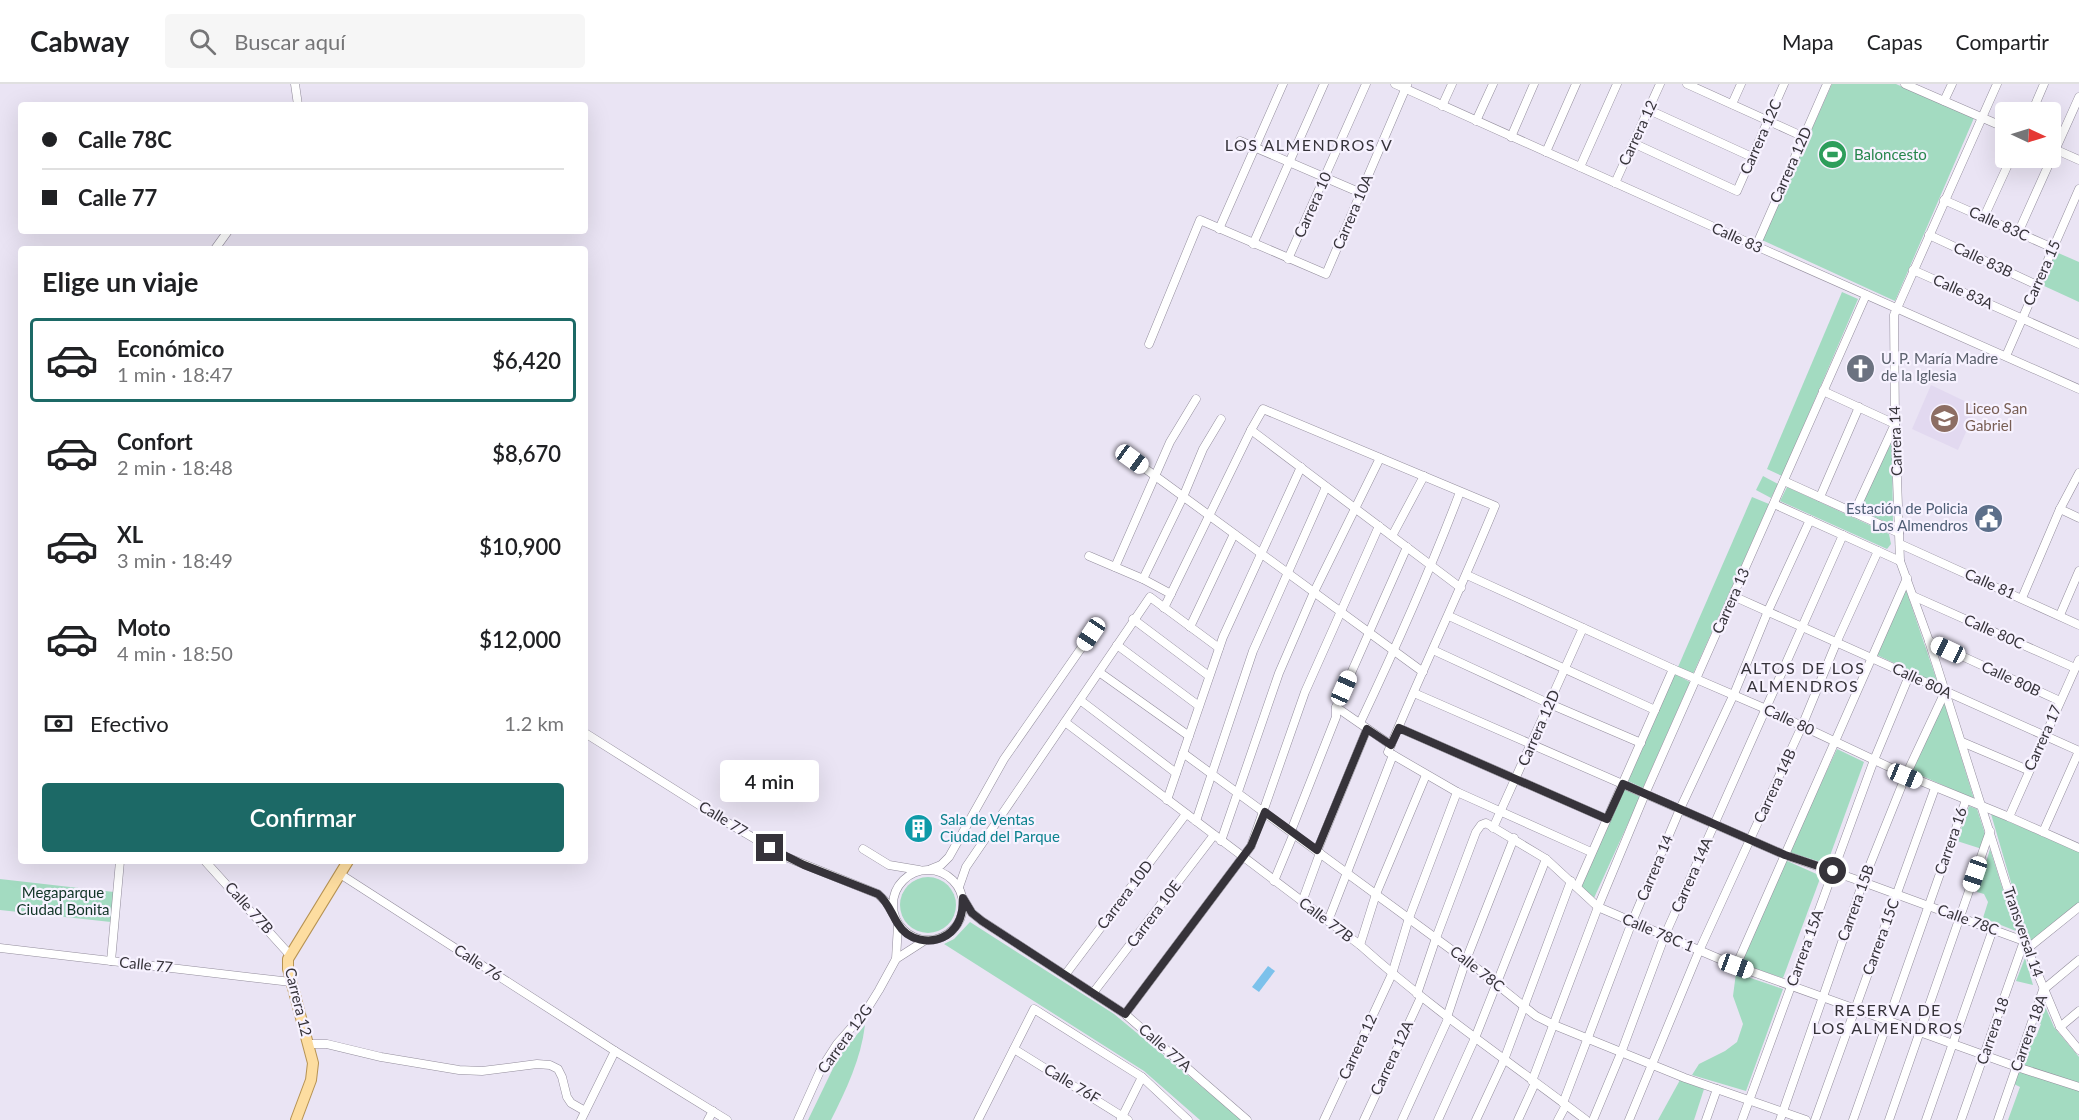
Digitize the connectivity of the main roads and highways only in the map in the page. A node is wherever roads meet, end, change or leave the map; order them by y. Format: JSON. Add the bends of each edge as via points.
{"nodes":[{"id":1,"x":346,"y":864,"type":"edge"},
{"id":2,"x":296,"y":1120,"type":"edge"}],
"edges":[{"from":1,"to":2,"type":"main road","name":"Carrera 12","via":[[287,964],[313,1072]]}]}
